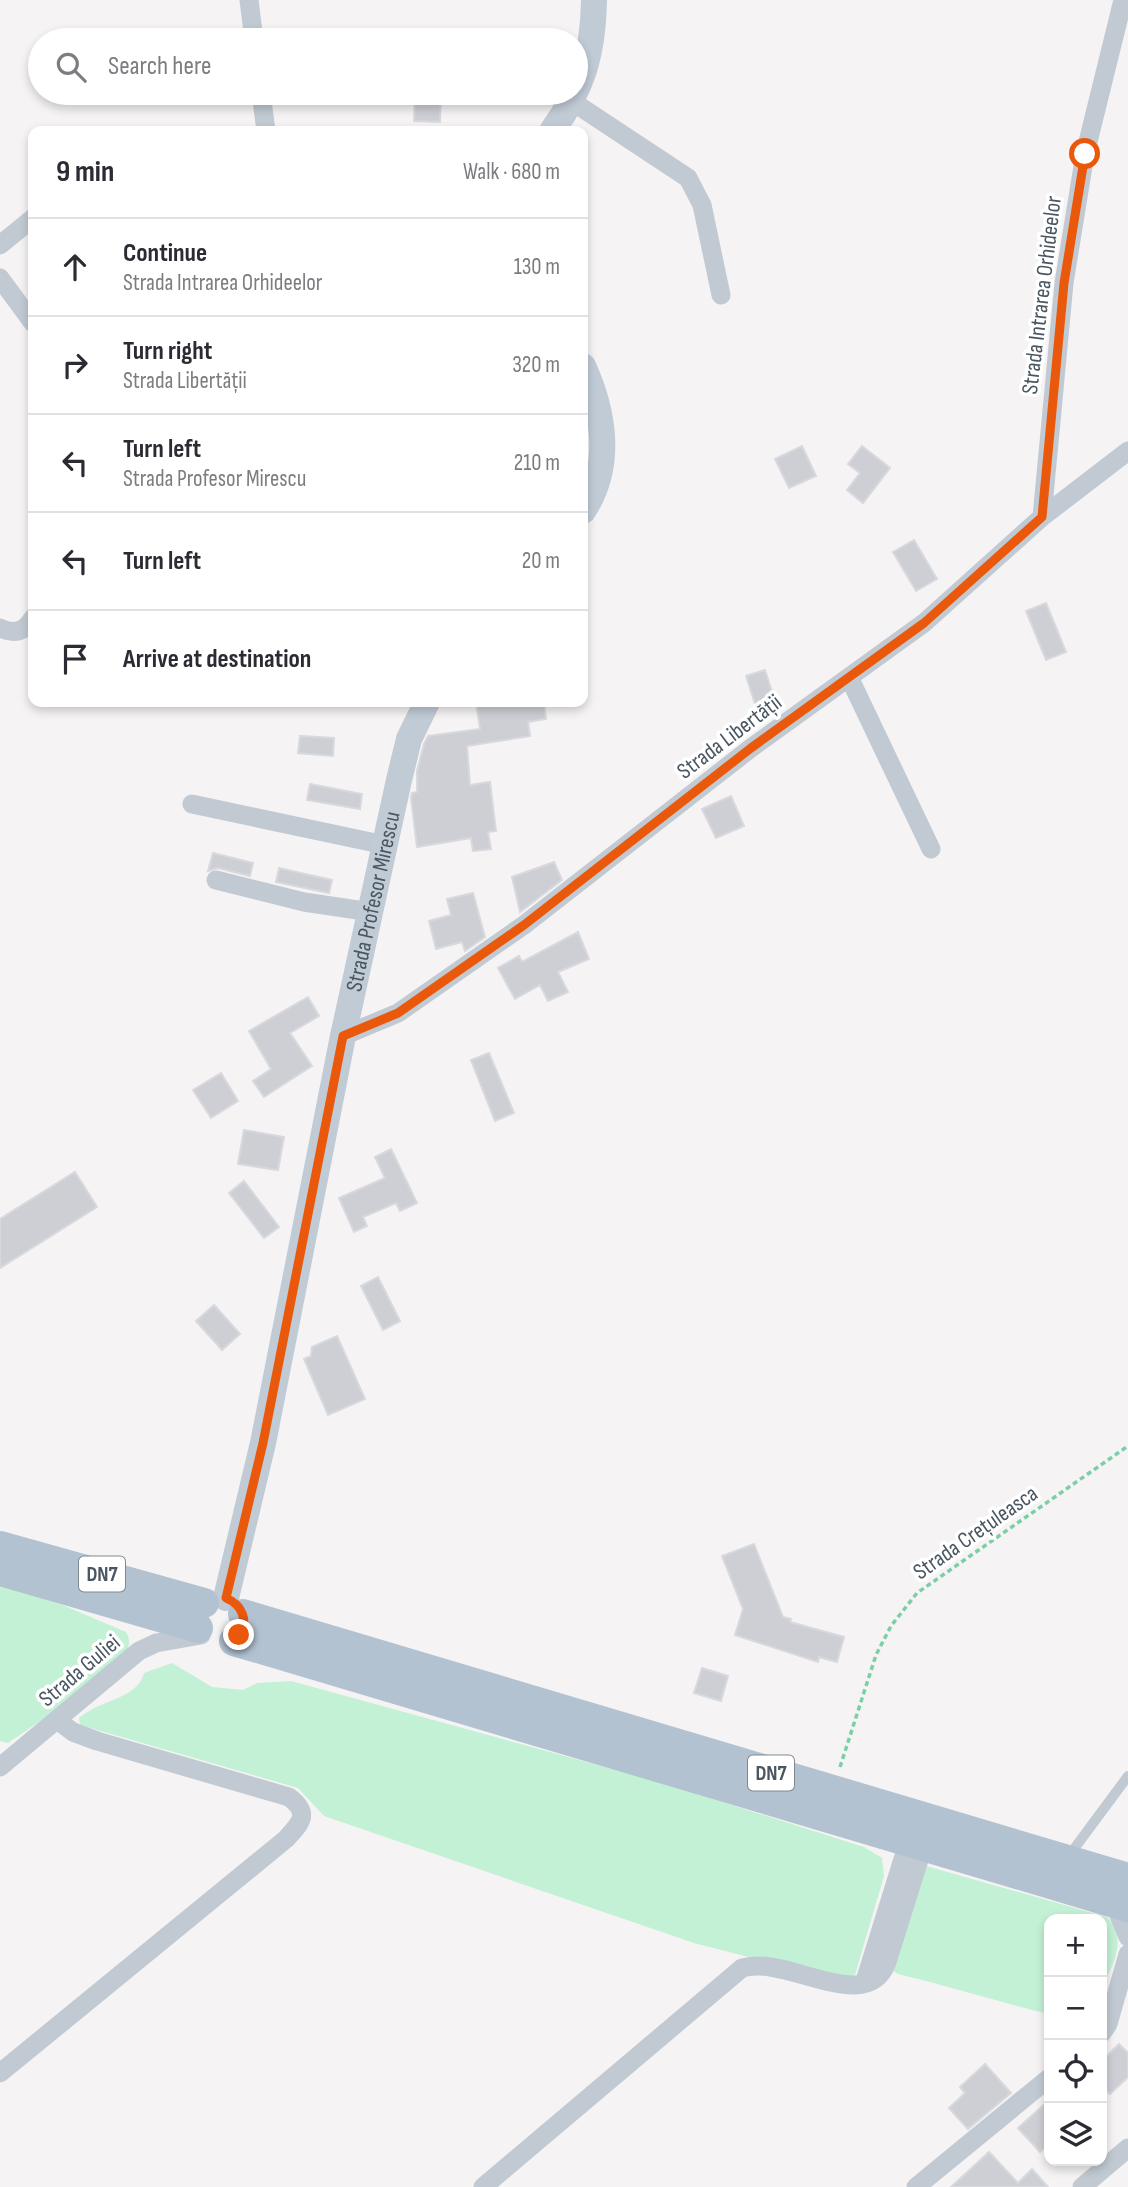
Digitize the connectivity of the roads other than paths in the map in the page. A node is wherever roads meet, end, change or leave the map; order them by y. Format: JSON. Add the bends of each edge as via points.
{"nodes":[{"id":1,"x":249,"y":0,"type":"edge"},
{"id":2,"x":594,"y":0,"type":"edge"},
{"id":3,"x":1123,"y":0,"type":"edge"},
{"id":4,"x":252,"y":28,"type":"edge"},
{"id":5,"x":588,"y":56,"type":"edge"},
{"id":6,"x":263,"y":105,"type":"edge"},
{"id":7,"x":571,"y":105,"type":"edge"},
{"id":8,"x":578,"y":105,"type":"edge"},
{"id":9,"x":265,"y":126,"type":"edge"},
{"id":10,"x":556,"y":126,"type":"edge"},
{"id":11,"x":28,"y":222,"type":"edge"},
{"id":12,"x":0,"y":245,"type":"edge"},
{"id":13,"x":0,"y":278,"type":"edge"},
{"id":14,"x":721,"y":295,"type":"dead end"},
{"id":15,"x":28,"y":316,"type":"edge"},
{"id":16,"x":588,"y":380,"type":"edge"},
{"id":17,"x":1128,"y":451,"type":"edge"},
{"id":18,"x":588,"y":501,"type":"edge"},
{"id":19,"x":1042,"y":517,"type":"junction"},
{"id":20,"x":28,"y":624,"type":"edge"},
{"id":21,"x":0,"y":628,"type":"edge"},
{"id":22,"x":849,"y":677,"type":"junction"},
{"id":23,"x":425,"y":707,"type":"edge"},
{"id":24,"x":192,"y":804,"type":"dead end"},
{"id":25,"x":385,"y":845,"type":"junction"},
{"id":26,"x":931,"y":849,"type":"dead end"},
{"id":27,"x":216,"y":880,"type":"dead end"},
{"id":28,"x":371,"y":912,"type":"junction"},
{"id":29,"x":343,"y":1036,"type":"junction"},
{"id":30,"x":0,"y":1546,"type":"edge"},
{"id":31,"x":0,"y":1571,"type":"edge"},
{"id":32,"x":218,"y":1620,"type":"junction"},
{"id":33,"x":57,"y":1720,"type":"junction"},
{"id":34,"x":0,"y":1767,"type":"edge"},
{"id":35,"x":1128,"y":1776,"type":"edge"},
{"id":36,"x":916,"y":1845,"type":"junction"},
{"id":37,"x":1066,"y":1859,"type":"junction"},
{"id":38,"x":1124,"y":1896,"type":"edge"},
{"id":39,"x":1128,"y":1937,"type":"edge"},
{"id":40,"x":1128,"y":1954,"type":"edge"},
{"id":41,"x":1107,"y":2026,"type":"edge"},
{"id":42,"x":0,"y":2073,"type":"edge"},
{"id":43,"x":1044,"y":2082,"type":"edge"},
{"id":44,"x":1128,"y":2148,"type":"edge"},
{"id":45,"x":483,"y":2187,"type":"edge"},
{"id":46,"x":916,"y":2187,"type":"edge"},
{"id":47,"x":1082,"y":2187,"type":"edge"}],
"edges":[{"from":1,"to":4,"type":"street"},
{"from":2,"to":5,"type":"street"},
{"from":3,"to":19,"type":"street","name":"Strada Intrarea Orhideelor","via":[[1085,154],[1066,270]]},
{"from":6,"to":9,"type":"street"},
{"from":7,"to":10,"type":"street"},
{"from":8,"to":14,"type":"street","via":[[688,178],[702,205]]},
{"from":11,"to":12,"type":"street"},
{"from":13,"to":15,"type":"street"},
{"from":16,"to":18,"type":"street","via":[[602,420],[603,451]]},
{"from":17,"to":19,"type":"street","name":"Strada Libertății"},
{"from":19,"to":22,"type":"street","name":"Strada Libertății","via":[[924,623]]},
{"from":20,"to":21,"type":"street","via":[[16,632]]},
{"from":22,"to":26,"type":"street"},
{"from":22,"to":29,"type":"street","name":"Strada Libertății","via":[[440,985],[398,1013]]},
{"from":23,"to":25,"type":"street","name":"Strada Profesor Mirescu","via":[[409,739]]},
{"from":24,"to":25,"type":"street"},
{"from":25,"to":28,"type":"street","name":"Strada Profesor Mirescu"},
{"from":27,"to":28,"type":"street","via":[[304,902]]},
{"from":28,"to":29,"type":"street","name":"Strada Profesor Mirescu"},
{"from":29,"to":32,"type":"street","name":"Strada Profesor Mirescu","via":[[263,1443]]},
{"from":30,"to":32,"type":"main road","number":"DN7"},
{"from":31,"to":32,"type":"main road","number":"DN7"},
{"from":32,"to":33,"type":"street","name":"Strada Guliei","via":[[139,1651]]},
{"from":32,"to":36,"type":"main road","number":"DN7"},
{"from":32,"to":37,"type":"main road","number":"DN7"},
{"from":33,"to":34,"type":"street","name":"Strada Guliei"},
{"from":33,"to":42,"type":"street","via":[[72,1732],[97,1741],[289,1797],[303,1814],[286,1839]]},
{"from":35,"to":37,"type":"lane"},
{"from":36,"to":38,"type":"main road","number":"DN7"},
{"from":36,"to":45,"type":"street","via":[[865,1981],[853,1987],[774,1965],[742,1969]]},
{"from":37,"to":38,"type":"main road","number":"DN7"},
{"from":38,"to":39,"type":"street"},
{"from":40,"to":41,"type":"street"},
{"from":43,"to":46,"type":"street"},
{"from":44,"to":47,"type":"street"}]}
